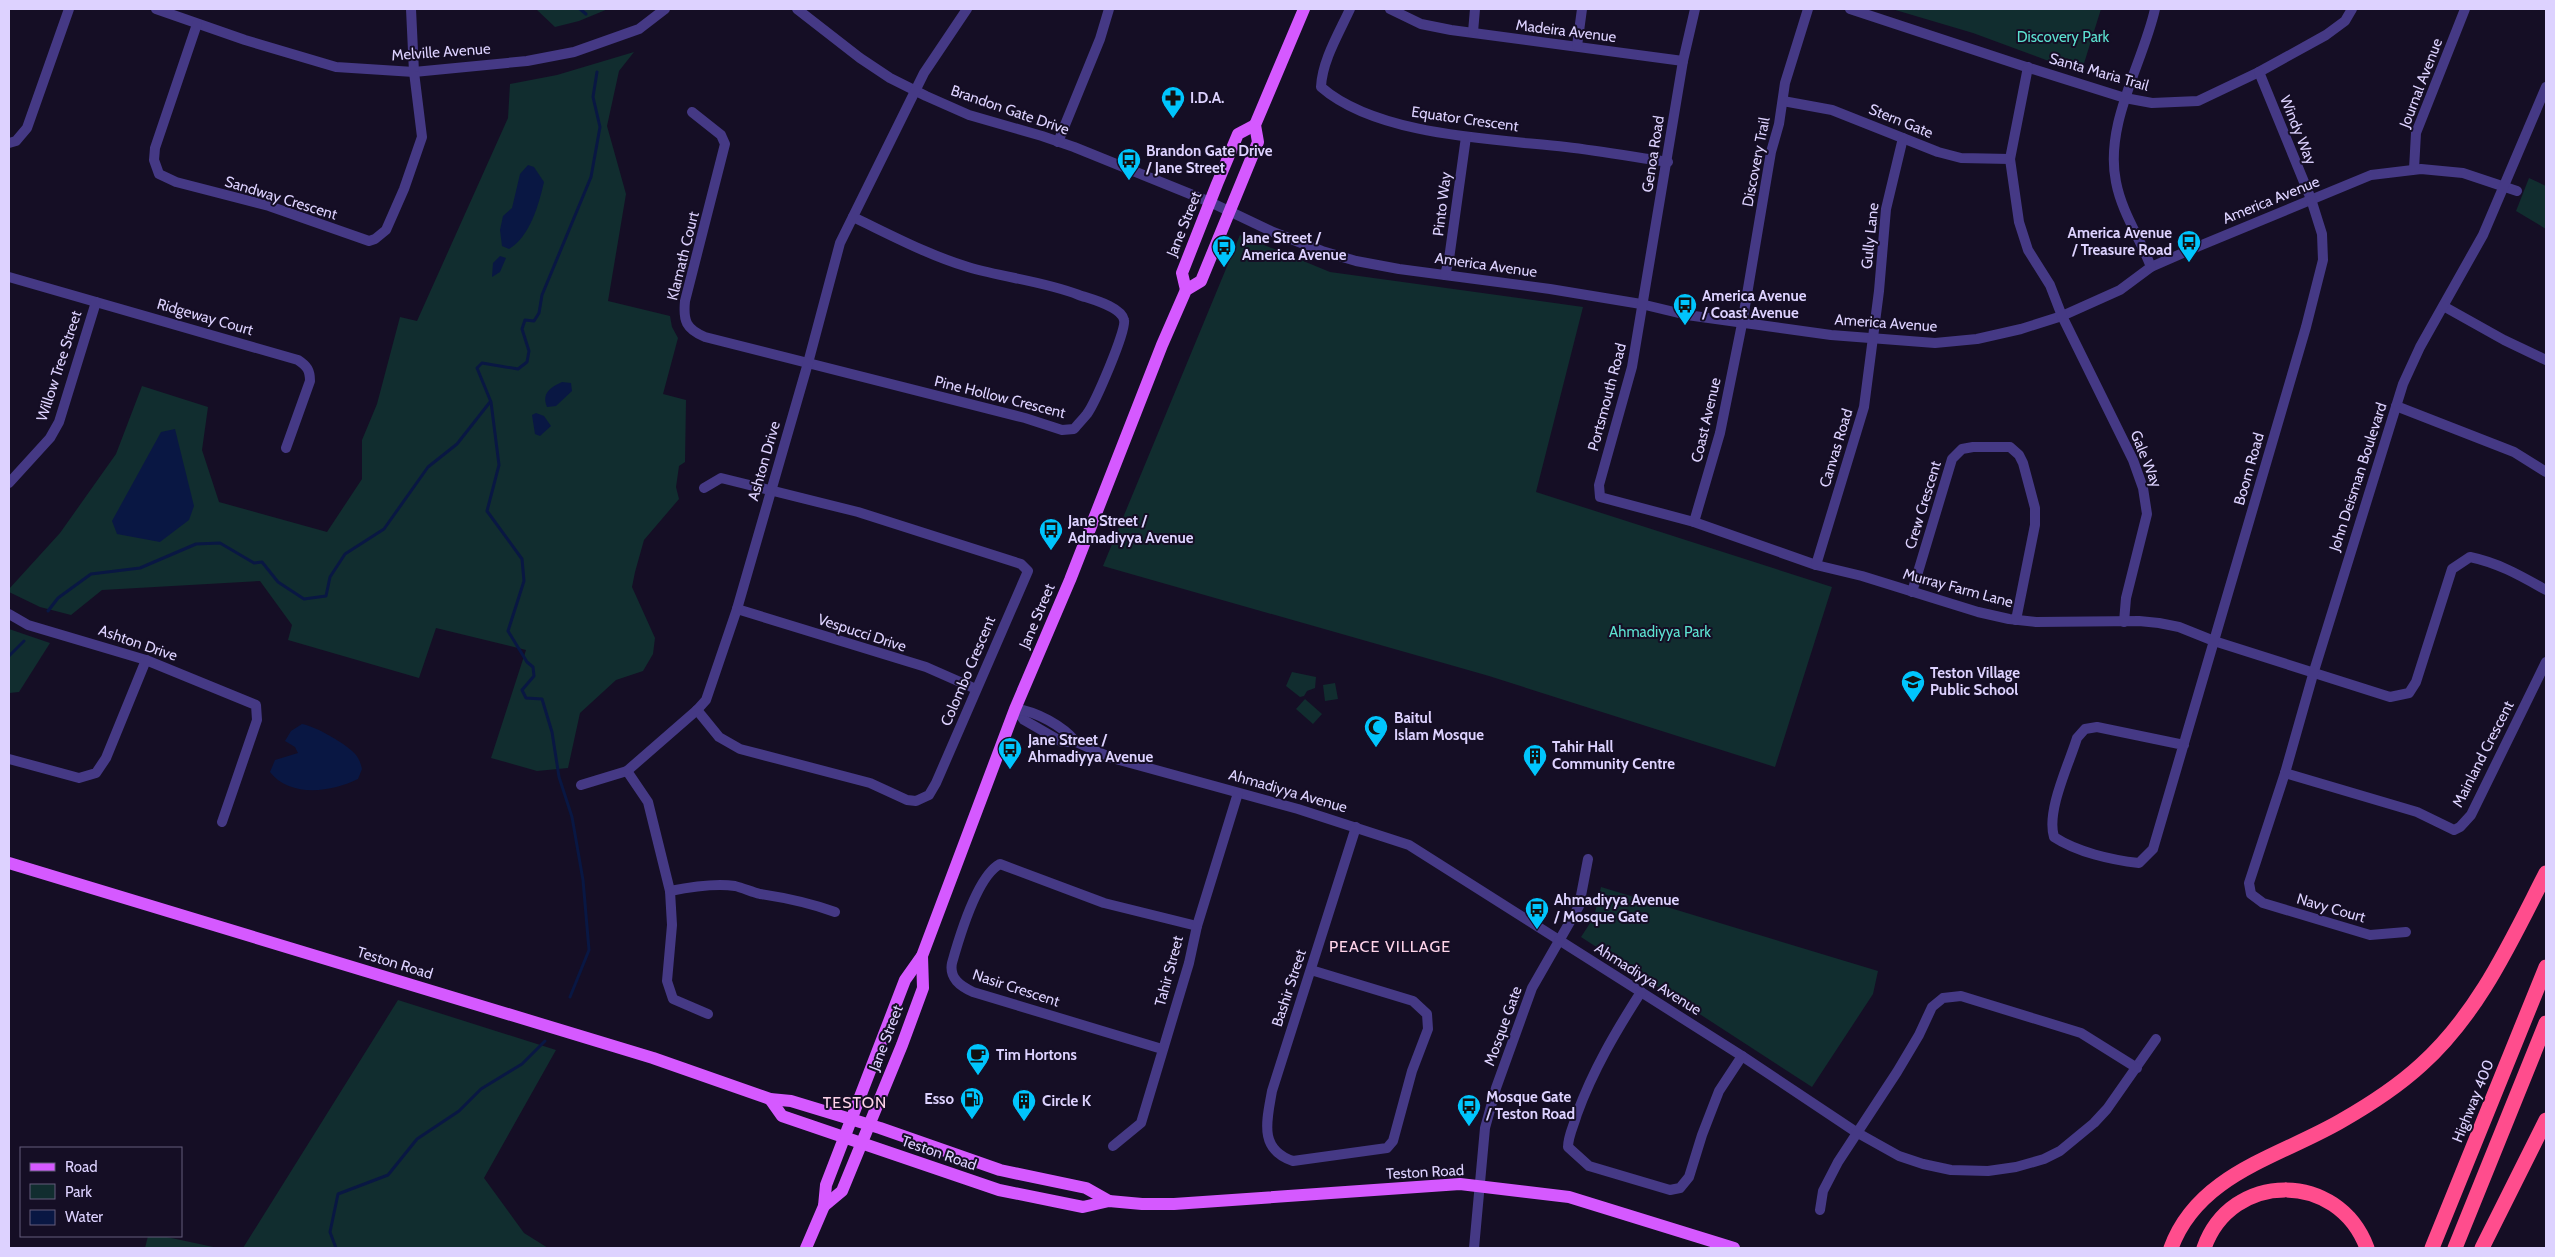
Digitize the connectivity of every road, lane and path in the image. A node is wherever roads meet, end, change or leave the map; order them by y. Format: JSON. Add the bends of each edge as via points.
{"nodes":[{"id":1,"x":69,"y":9,"type":"edge"},
{"id":2,"x":156,"y":9,"type":"edge"},
{"id":3,"x":411,"y":9,"type":"edge"},
{"id":4,"x":665,"y":9,"type":"edge"},
{"id":5,"x":797,"y":9,"type":"edge"},
{"id":6,"x":967,"y":9,"type":"edge"},
{"id":7,"x":1109,"y":9,"type":"edge"},
{"id":8,"x":1304,"y":9,"type":"edge"},
{"id":9,"x":1350,"y":9,"type":"edge"},
{"id":10,"x":1390,"y":9,"type":"edge"},
{"id":11,"x":1475,"y":9,"type":"edge"},
{"id":12,"x":1582,"y":9,"type":"edge"},
{"id":13,"x":1695,"y":9,"type":"edge"},
{"id":14,"x":1808,"y":9,"type":"edge"},
{"id":15,"x":1850,"y":9,"type":"edge"},
{"id":16,"x":2156,"y":9,"type":"edge"},
{"id":17,"x":2352,"y":9,"type":"edge"},
{"id":18,"x":2465,"y":9,"type":"edge"},
{"id":19,"x":197,"y":24,"type":"junction"},
{"id":20,"x":1473,"y":32,"type":"junction"},
{"id":21,"x":1577,"y":46,"type":"junction"},
{"id":22,"x":1683,"y":61,"type":"junction"},
{"id":23,"x":2028,"y":67,"type":"junction"},
{"id":24,"x":414,"y":72,"type":"junction"},
{"id":25,"x":2259,"y":72,"type":"junction"},
{"id":26,"x":2546,"y":87,"type":"edge"},
{"id":27,"x":916,"y":91,"type":"junction"},
{"id":28,"x":2125,"y":98,"type":"junction"},
{"id":29,"x":1783,"y":101,"type":"junction"},
{"id":30,"x":692,"y":112,"type":"dead end"},
{"id":31,"x":1255,"y":125,"type":"junction"},
{"id":32,"x":1466,"y":137,"type":"junction"},
{"id":33,"x":1903,"y":138,"type":"junction"},
{"id":34,"x":1058,"y":142,"type":"junction"},
{"id":35,"x":9,"y":143,"type":"edge"},
{"id":36,"x":2010,"y":159,"type":"junction"},
{"id":37,"x":1668,"y":162,"type":"junction"},
{"id":38,"x":2414,"y":169,"type":"junction"},
{"id":39,"x":2504,"y":185,"type":"junction"},
{"id":40,"x":2517,"y":191,"type":"dead end"},
{"id":41,"x":2311,"y":199,"type":"junction"},
{"id":42,"x":1210,"y":202,"type":"junction"},
{"id":43,"x":1230,"y":211,"type":"junction"},
{"id":44,"x":853,"y":217,"type":"junction"},
{"id":45,"x":2151,"y":267,"type":"junction"},
{"id":46,"x":1446,"y":275,"type":"junction"},
{"id":47,"x":9,"y":277,"type":"edge"},
{"id":48,"x":1186,"y":290,"type":"junction"},
{"id":49,"x":96,"y":302,"type":"junction"},
{"id":50,"x":1641,"y":304,"type":"junction"},
{"id":51,"x":2445,"y":307,"type":"junction"},
{"id":52,"x":2062,"y":316,"type":"junction"},
{"id":53,"x":1742,"y":324,"type":"junction"},
{"id":54,"x":1872,"y":338,"type":"junction"},
{"id":55,"x":2546,"y":346,"type":"edge"},
{"id":56,"x":2544,"y":358,"type":"edge"},
{"id":57,"x":808,"y":363,"type":"junction"},
{"id":58,"x":2396,"y":406,"type":"junction"},
{"id":59,"x":286,"y":448,"type":"dead end"},
{"id":60,"x":2546,"y":472,"type":"edge"},
{"id":61,"x":9,"y":483,"type":"edge"},
{"id":62,"x":704,"y":488,"type":"dead end"},
{"id":63,"x":770,"y":491,"type":"junction"},
{"id":64,"x":1600,"y":497,"type":"joint"},
{"id":65,"x":1694,"y":522,"type":"junction"},
{"id":66,"x":1816,"y":565,"type":"junction"},
{"id":67,"x":2546,"y":590,"type":"edge"},
{"id":68,"x":1912,"y":592,"type":"junction"},
{"id":69,"x":736,"y":609,"type":"junction"},
{"id":70,"x":9,"y":614,"type":"edge"},
{"id":71,"x":2016,"y":620,"type":"junction"},
{"id":72,"x":2124,"y":622,"type":"junction"},
{"id":73,"x":2214,"y":641,"type":"junction"},
{"id":74,"x":146,"y":660,"type":"junction"},
{"id":75,"x":2546,"y":662,"type":"edge"},
{"id":76,"x":2314,"y":672,"type":"junction"},
{"id":77,"x":976,"y":689,"type":"junction"},
{"id":78,"x":1015,"y":709,"type":"junction"},
{"id":79,"x":697,"y":710,"type":"junction"},
{"id":80,"x":2184,"y":746,"type":"junction"},
{"id":81,"x":9,"y":759,"type":"edge"},
{"id":82,"x":627,"y":771,"type":"junction"},
{"id":83,"x":2286,"y":773,"type":"junction"},
{"id":84,"x":581,"y":785,"type":"dead end"},
{"id":85,"x":1238,"y":793,"type":"junction"},
{"id":86,"x":222,"y":822,"type":"dead end"},
{"id":87,"x":1356,"y":827,"type":"junction"},
{"id":88,"x":1588,"y":859,"type":"dead end"},
{"id":89,"x":9,"y":863,"type":"edge"},
{"id":90,"x":2546,"y":873,"type":"edge"},
{"id":91,"x":670,"y":891,"type":"junction"},
{"id":92,"x":2252,"y":894,"type":"joint"},
{"id":93,"x":835,"y":912,"type":"dead end"},
{"id":94,"x":1197,"y":926,"type":"junction"},
{"id":95,"x":2406,"y":932,"type":"dead end"},
{"id":96,"x":1560,"y":940,"type":"junction"},
{"id":97,"x":922,"y":956,"type":"junction"},
{"id":98,"x":2546,"y":968,"type":"edge"},
{"id":99,"x":1311,"y":970,"type":"junction"},
{"id":100,"x":1641,"y":992,"type":"junction"},
{"id":101,"x":708,"y":1014,"type":"dead end"},
{"id":102,"x":2546,"y":1023,"type":"edge"},
{"id":103,"x":2156,"y":1039,"type":"dead end"},
{"id":104,"x":1162,"y":1049,"type":"junction"},
{"id":105,"x":1742,"y":1056,"type":"junction"},
{"id":106,"x":2137,"y":1068,"type":"junction"},
{"id":107,"x":770,"y":1099,"type":"junction"},
{"id":108,"x":851,"y":1119,"type":"junction"},
{"id":109,"x":2546,"y":1120,"type":"edge"},
{"id":110,"x":868,"y":1125,"type":"junction"},
{"id":111,"x":1856,"y":1132,"type":"junction"},
{"id":112,"x":844,"y":1138,"type":"junction"},
{"id":113,"x":861,"y":1143,"type":"junction"},
{"id":114,"x":1113,"y":1146,"type":"dead end"},
{"id":115,"x":1481,"y":1186,"type":"junction"},
{"id":116,"x":1109,"y":1201,"type":"junction"},
{"id":117,"x":824,"y":1206,"type":"junction"},
{"id":118,"x":1820,"y":1210,"type":"dead end"},
{"id":119,"x":806,"y":1248,"type":"edge"},
{"id":120,"x":1474,"y":1248,"type":"edge"},
{"id":121,"x":1734,"y":1248,"type":"edge"},
{"id":122,"x":2171,"y":1248,"type":"edge"},
{"id":123,"x":2204,"y":1248,"type":"edge"},
{"id":124,"x":2367,"y":1248,"type":"edge"},
{"id":125,"x":2432,"y":1248,"type":"edge"},
{"id":126,"x":2455,"y":1248,"type":"edge"},
{"id":127,"x":2482,"y":1248,"type":"edge"}],
"edges":[{"from":1,"to":35,"type":"street","via":[[27,128],[16,141]]},
{"from":2,"to":19,"type":"street","name":"Melville Avenue"},
{"from":3,"to":24,"type":"street"},
{"from":4,"to":24,"type":"street","name":"Melville Avenue","via":[[638,29],[574,52]]},
{"from":5,"to":27,"type":"street","name":"Brandon Gate Drive","via":[[860,58]]},
{"from":6,"to":27,"type":"street","name":"Ashton Drive","via":[[924,73]]},
{"from":7,"to":34,"type":"street"},
{"from":8,"to":31,"type":"main road","name":"Jane Street"},
{"from":9,"to":32,"type":"street","name":"Equator Crescent","via":[[1320,87],[1348,105],[1383,119]]},
{"from":10,"to":20,"type":"street","name":"Madeira Avenue","via":[[1421,24]]},
{"from":11,"to":20,"type":"street"},
{"from":12,"to":21,"type":"street"},
{"from":13,"to":22,"type":"street","name":"Genoa Road"},
{"from":14,"to":29,"type":"street","name":"Discovery Trail","via":[[1785,83]]},
{"from":15,"to":23,"type":"street","name":"Santa Maria Trail"},
{"from":16,"to":28,"type":"street"},
{"from":17,"to":25,"type":"street","name":"Santa Maria Trail","via":[[2345,21],[2326,35]]},
{"from":18,"to":38,"type":"street","name":"Journal Avenue","via":[[2416,133]]},
{"from":19,"to":24,"type":"street","name":"Melville Avenue","via":[[336,67]]},
{"from":19,"to":24,"type":"street","name":"Sandway Crescent","via":[[155,148],[154,160],[159,174],[176,182],[269,206],[369,241],[386,230],[417,156],[422,137]]},
{"from":20,"to":21,"type":"street","name":"Madeira Avenue"},
{"from":21,"to":22,"type":"street","name":"Madeira Avenue"},
{"from":22,"to":37,"type":"street","name":"Genoa Road"},
{"from":23,"to":28,"type":"street","name":"Santa Maria Trail"},
{"from":23,"to":36,"type":"street","name":"Gale Way"},
{"from":25,"to":28,"type":"street","name":"Santa Maria Trail","via":[[2198,101],[2152,103]]},
{"from":25,"to":41,"type":"street","name":"Windy Way"},
{"from":26,"to":39,"type":"street","name":"John Deisman Boulevard"},
{"from":27,"to":34,"type":"street","name":"Brandon Gate Drive","via":[[969,115]]},
{"from":27,"to":44,"type":"street","name":"Ashton Drive"},
{"from":28,"to":45,"type":"street","via":[[2115,143],[2115,181]]},
{"from":29,"to":33,"type":"street","name":"Stern Gate","via":[[1832,110]]},
{"from":29,"to":53,"type":"street","name":"Discovery Trail","via":[[1771,152]]},
{"from":30,"to":57,"type":"street","name":"Klamath Court","via":[[720,134],[725,144],[686,301],[686,324],[705,338]]},
{"from":31,"to":42,"type":"main road","name":"Jane Street","via":[[1238,134]]},
{"from":31,"to":43,"type":"main road","name":"Jane Street","via":[[1258,142]]},
{"from":32,"to":37,"type":"street","name":"Equator Crescent","via":[[1580,148]]},
{"from":32,"to":46,"type":"street","name":"Pinto Way"},
{"from":33,"to":36,"type":"street","name":"Stern Gate","via":[[1961,158]]},
{"from":33,"to":54,"type":"street","name":"Gully Lane","via":[[1886,209]]},
{"from":34,"to":42,"type":"street","name":"Brandon Gate Drive"},
{"from":36,"to":52,"type":"street","name":"Gale Way","via":[[2023,238],[2050,285]]},
{"from":37,"to":50,"type":"street","name":"Genoa Road"},
{"from":38,"to":39,"type":"street","name":"America Avenue","via":[[2463,173]]},
{"from":38,"to":41,"type":"street","name":"America Avenue","via":[[2371,175]]},
{"from":39,"to":40,"type":"street","name":"America Avenue"},
{"from":39,"to":51,"type":"street","name":"John Deisman Boulevard","via":[[2483,235]]},
{"from":41,"to":45,"type":"street","name":"America Avenue"},
{"from":41,"to":73,"type":"street","name":"Boom Road","via":[[2322,234],[2323,260]]},
{"from":42,"to":43,"type":"street","name":"Brandon Gate Drive"},
{"from":42,"to":48,"type":"main road","name":"Jane Street","via":[[1182,273]]},
{"from":43,"to":46,"type":"street","name":"America Avenue","via":[[1322,251],[1391,268]]},
{"from":43,"to":48,"type":"main road","name":"Jane Street","via":[[1201,282]]},
{"from":44,"to":57,"type":"street","name":"Ashton Drive","via":[[840,242]]},
{"from":44,"to":57,"type":"street","name":"Pine Hollow Crescent","via":[[954,262],[1102,302],[1121,314],[1125,320],[1123,333],[1087,414],[1074,428],[1062,430]]},
{"from":45,"to":52,"type":"street","name":"America Avenue","via":[[2120,290]]},
{"from":46,"to":50,"type":"street","name":"America Avenue"},
{"from":47,"to":49,"type":"street","name":"Ridgeway Court"},
{"from":48,"to":78,"type":"main road","name":"Jane Street"},
{"from":49,"to":59,"type":"street","name":"Ridgeway Court","via":[[306,365],[310,381]]},
{"from":49,"to":61,"type":"street","name":"Willow Tree Street","via":[[59,422],[50,438]]},
{"from":50,"to":53,"type":"street","name":"America Avenue"},
{"from":50,"to":64,"type":"street","name":"Portsmouth Road","via":[[1632,367],[1598,486]]},
{"from":51,"to":56,"type":"street"},
{"from":51,"to":58,"type":"street","name":"John Deisman Boulevard","via":[[2420,347]]},
{"from":52,"to":54,"type":"street","name":"America Avenue","via":[[1969,340],[1935,343]]},
{"from":52,"to":72,"type":"street","name":"Gale Way","via":[[2144,488],[2147,514],[2126,598]]},
{"from":53,"to":54,"type":"street","name":"America Avenue"},
{"from":53,"to":65,"type":"street","name":"Coast Avenue","via":[[1720,433]]},
{"from":54,"to":66,"type":"street","name":"Canvas Road","via":[[1864,407]]},
{"from":55,"to":56,"type":"street"},
{"from":57,"to":63,"type":"street","name":"Ashton Drive"},
{"from":58,"to":60,"type":"street","via":[[2514,452]]},
{"from":58,"to":76,"type":"street","name":"John Deisman Boulevard"},
{"from":62,"to":63,"type":"street","via":[[721,478]]},
{"from":63,"to":69,"type":"street","name":"Ashton Drive"},
{"from":63,"to":77,"type":"street","name":"Colombo Crescent","via":[[858,512],[1020,564],[1028,571]]},
{"from":64,"to":65,"type":"street","name":"Murray Farm Lane"},
{"from":65,"to":66,"type":"street","name":"Murray Farm Lane"},
{"from":66,"to":68,"type":"street","name":"Murray Farm Lane"},
{"from":67,"to":76,"type":"street","via":[[2504,566],[2470,557],[2452,569],[2420,673],[2409,693],[2390,697]]},
{"from":68,"to":71,"type":"street","name":"Murray Farm Lane"},
{"from":68,"to":71,"type":"street","name":"Crew Crescent","via":[[1952,459],[1962,449],[2010,448],[2023,463],[2035,508],[2034,532]]},
{"from":69,"to":77,"type":"street","name":"Vespucci Drive","via":[[926,667]]},
{"from":69,"to":79,"type":"street","name":"Ashton Drive","via":[[706,700]]},
{"from":70,"to":74,"type":"street","name":"Ashton Drive","via":[[28,624]]},
{"from":71,"to":72,"type":"street","name":"Murray Farm Lane"},
{"from":72,"to":73,"type":"street","name":"Murray Farm Lane","via":[[2179,627]]},
{"from":73,"to":76,"type":"street","name":"Murray Farm Lane"},
{"from":73,"to":80,"type":"street","name":"Boom Road"},
{"from":74,"to":81,"type":"street","via":[[106,758],[96,773],[79,778]]},
{"from":74,"to":86,"type":"street","name":"Ashton Drive","via":[[256,706],[257,720]]},
{"from":75,"to":83,"type":"street","name":"Mainland Crescent","via":[[2471,815],[2460,828],[2454,830],[2417,812]]},
{"from":76,"to":83,"type":"street","name":"John Deisman Boulevard"},
{"from":77,"to":79,"type":"street","name":"Colombo Crescent","via":[[936,783],[929,794],[916,801],[870,783],[740,749],[720,737]]},
{"from":78,"to":85,"type":"street","name":"Ahmadiyya Avenue","via":[[1024,720],[1062,742],[1076,742],[1112,758]]},
{"from":78,"to":97,"type":"main road","name":"Jane Street"},
{"from":79,"to":82,"type":"street","name":"Ashton Drive"},
{"from":80,"to":80,"type":"street","name":"Boom Road","via":[[2097,727],[2086,729],[2077,738],[2054,808],[2051,828],[2054,837],[2064,844],[2124,862],[2139,863],[2153,848]]},
{"from":82,"to":84,"type":"street","name":"Ashton Drive"},
{"from":82,"to":91,"type":"street","via":[[648,802]]},
{"from":83,"to":92,"type":"street","name":"John Deisman Boulevard","via":[[2249,882]]},
{"from":85,"to":87,"type":"street","name":"Ahmadiyya Avenue"},
{"from":85,"to":94,"type":"street","name":"Tahir Street"},
{"from":87,"to":96,"type":"street","name":"Ahmadiyya Avenue","via":[[1409,845]]},
{"from":87,"to":99,"type":"street","name":"Bashir Street"},
{"from":88,"to":96,"type":"street","name":"Mosque Gate","via":[[1579,906]]},
{"from":89,"to":107,"type":"main road","name":"Teston Road","via":[[653,1058]]},
{"from":90,"to":122,"type":"highway","via":[[2486,987],[2456,1028],[2422,1064],[2388,1092],[2340,1122],[2236,1173],[2198,1202],[2187,1215]]},
{"from":91,"to":93,"type":"street","via":[[696,886],[734,886]]},
{"from":91,"to":101,"type":"street","via":[[672,925],[667,980],[673,999]]},
{"from":92,"to":95,"type":"street","name":"Navy Court","via":[[2263,903],[2370,935]]},
{"from":94,"to":104,"type":"street","name":"Tahir Street"},
{"from":94,"to":104,"type":"street","name":"Nasir Crescent","via":[[1104,903],[1000,864],[992,868],[976,896],[952,963],[950,971],[954,979],[973,992]]},
{"from":96,"to":100,"type":"street","name":"Ahmadiyya Avenue"},
{"from":96,"to":115,"type":"street","name":"Mosque Gate","via":[[1532,988],[1496,1088],[1485,1128]]},
{"from":97,"to":108,"type":"main road","name":"Jane Street","via":[[906,980]]},
{"from":97,"to":110,"type":"main road","name":"Jane Street","via":[[923,988]]},
{"from":98,"to":125,"type":"highway","name":"Highway 400"},
{"from":99,"to":99,"type":"street","name":"Bashir Street","via":[[1272,1091],[1266,1124],[1270,1146],[1281,1157],[1293,1160],[1387,1148],[1394,1141],[1412,1071],[1428,1029],[1427,1014],[1413,1001]]},
{"from":100,"to":105,"type":"street","name":"Ahmadiyya Avenue"},
{"from":100,"to":105,"type":"street","via":[[1612,1036],[1571,1133],[1568,1147],[1589,1166],[1670,1190],[1680,1188],[1689,1177],[1719,1091]]},
{"from":102,"to":126,"type":"highway"},
{"from":103,"to":106,"type":"street","name":"Ahmadiyya Avenue"},
{"from":104,"to":114,"type":"street","name":"Tahir Street","via":[[1141,1122]]},
{"from":105,"to":111,"type":"street","name":"Ahmadiyya Avenue"},
{"from":106,"to":111,"type":"street","name":"Ahmadiyya Avenue","via":[[2107,1109],[2074,1141],[2044,1159],[2016,1167],[1988,1171],[1951,1170],[1923,1164],[1899,1156]]},
{"from":106,"to":111,"type":"street","via":[[2081,1033],[1961,996],[1943,998],[1932,1007],[1901,1065]]},
{"from":107,"to":108,"type":"main road","name":"Teston Road","via":[[791,1101]]},
{"from":107,"to":112,"type":"main road","name":"Teston Road","via":[[782,1116]]},
{"from":108,"to":110,"type":"main road","name":"Teston Road"},
{"from":108,"to":112,"type":"main road","name":"Jane Street"},
{"from":109,"to":127,"type":"highway"},
{"from":110,"to":113,"type":"main road","name":"Jane Street"},
{"from":110,"to":116,"type":"main road","name":"Teston Road","via":[[1000,1170],[1086,1188]]},
{"from":111,"to":118,"type":"street","via":[[1823,1191]]},
{"from":112,"to":113,"type":"main road","name":"Teston Road"},
{"from":112,"to":117,"type":"main road","name":"Jane Street","via":[[826,1185]]},
{"from":113,"to":116,"type":"main road","name":"Teston Road","via":[[999,1190],[1083,1207]]},
{"from":113,"to":117,"type":"main road","name":"Jane Street","via":[[842,1191]]},
{"from":115,"to":116,"type":"main road","name":"Teston Road","via":[[1460,1184],[1174,1204]]},
{"from":115,"to":120,"type":"street","name":"Mosque Gate"},
{"from":115,"to":121,"type":"main road","name":"Teston Road","via":[[1569,1197]]},
{"from":117,"to":119,"type":"main road","name":"Jane Street"},
{"from":123,"to":124,"type":"highway","via":[[2209,1234],[2224,1215],[2242,1201],[2276,1190],[2302,1190],[2338,1206],[2355,1224]]}]}
